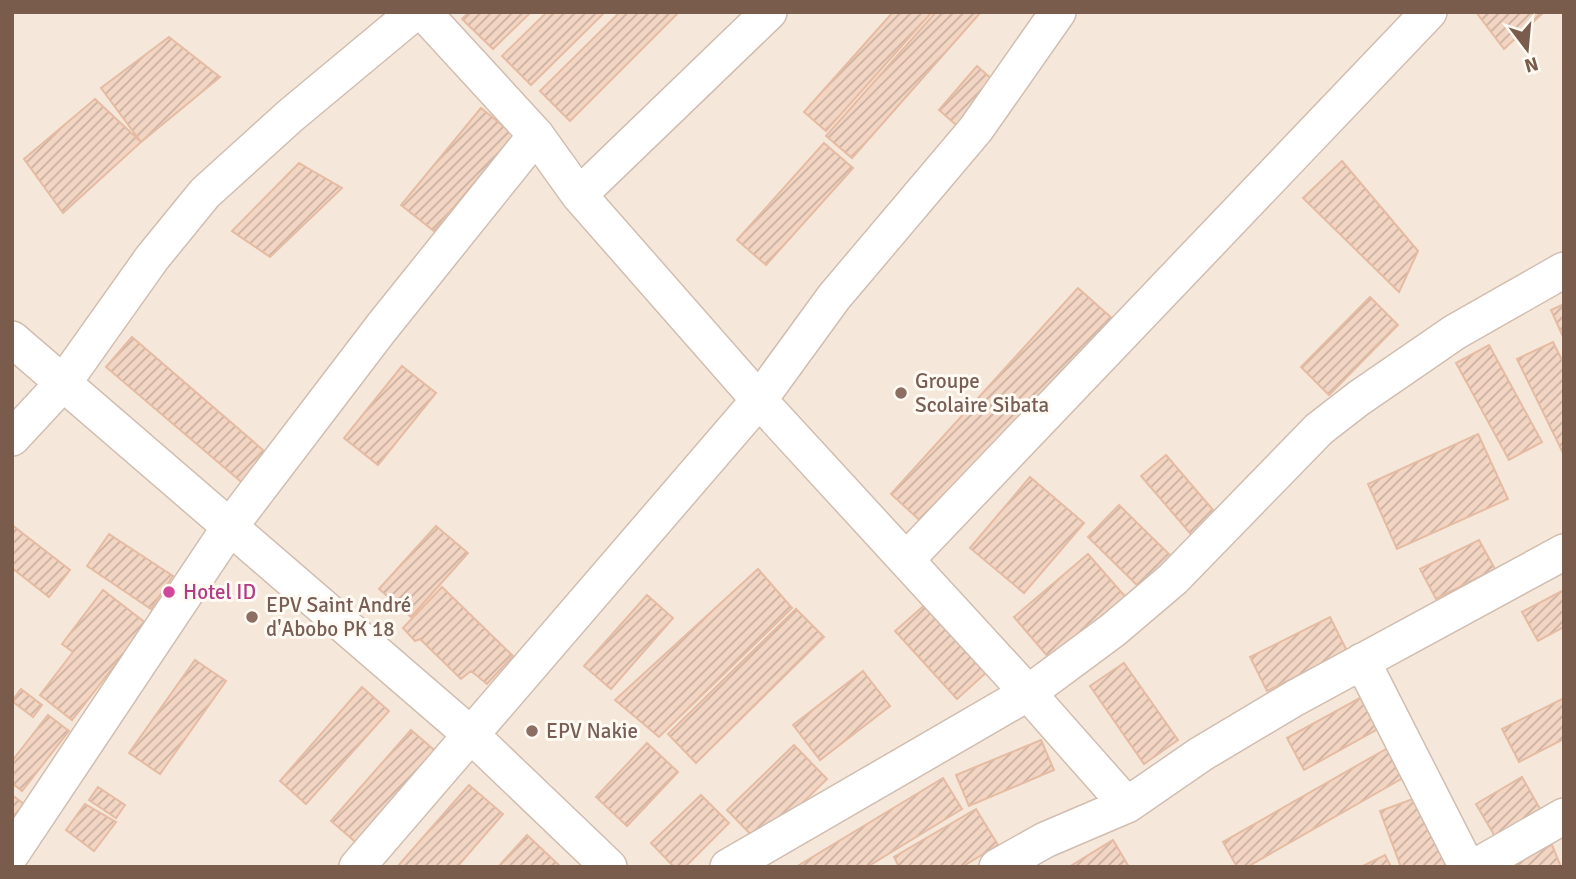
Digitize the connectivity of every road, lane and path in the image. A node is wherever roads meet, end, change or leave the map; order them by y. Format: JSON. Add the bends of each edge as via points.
{"nodes":[{"id":1,"x":415,"y":12,"type":"edge"},
{"id":2,"x":423,"y":12,"type":"edge"},
{"id":3,"x":769,"y":12,"type":"edge"},
{"id":4,"x":1058,"y":12,"type":"edge"},
{"id":5,"x":1429,"y":12,"type":"edge"},
{"id":6,"x":536,"y":135,"type":"junction"},
{"id":7,"x":579,"y":195,"type":"junction"},
{"id":8,"x":1564,"y":270,"type":"edge"},
{"id":9,"x":12,"y":339,"type":"edge"},
{"id":10,"x":64,"y":382,"type":"junction"},
{"id":11,"x":759,"y":400,"type":"junction"},
{"id":12,"x":12,"y":438,"type":"edge"},
{"id":13,"x":231,"y":525,"type":"junction"},
{"id":14,"x":1564,"y":552,"type":"edge"},
{"id":15,"x":906,"y":560,"type":"junction"},
{"id":16,"x":1362,"y":661,"type":"junction"},
{"id":17,"x":1028,"y":693,"type":"junction"},
{"id":18,"x":470,"y":734,"type":"junction"},
{"id":19,"x":1127,"y":805,"type":"junction"},
{"id":20,"x":1564,"y":816,"type":"edge"},
{"id":21,"x":12,"y":853,"type":"edge"},
{"id":22,"x":357,"y":867,"type":"edge"},
{"id":23,"x":609,"y":867,"type":"edge"},
{"id":24,"x":728,"y":867,"type":"edge"},
{"id":25,"x":997,"y":867,"type":"edge"},
{"id":26,"x":1467,"y":867,"type":"edge"},
{"id":27,"x":1475,"y":867,"type":"edge"}],
"edges":[{"from":1,"to":10,"type":"street","via":[[205,193],[152,258]]},
{"from":2,"to":6,"type":"street"},
{"from":3,"to":7,"type":"street"},
{"from":4,"to":11,"type":"street","via":[[976,129],[834,297]]},
{"from":5,"to":15,"type":"street"},
{"from":6,"to":7,"type":"street"},
{"from":6,"to":13,"type":"street"},
{"from":7,"to":11,"type":"street"},
{"from":8,"to":17,"type":"street","via":[[1455,332],[1349,405],[1319,429],[1173,579]]},
{"from":9,"to":10,"type":"street"},
{"from":10,"to":12,"type":"street"},
{"from":10,"to":13,"type":"street"},
{"from":11,"to":15,"type":"street"},
{"from":11,"to":18,"type":"street"},
{"from":13,"to":18,"type":"street"},
{"from":13,"to":21,"type":"street"},
{"from":14,"to":16,"type":"street"},
{"from":15,"to":17,"type":"street"},
{"from":16,"to":19,"type":"street","via":[[1201,754]]},
{"from":16,"to":26,"type":"street"},
{"from":17,"to":19,"type":"street"},
{"from":17,"to":24,"type":"street"},
{"from":18,"to":22,"type":"street"},
{"from":18,"to":23,"type":"street"},
{"from":19,"to":25,"type":"street","via":[[1045,840]]},
{"from":20,"to":27,"type":"street"}]}
